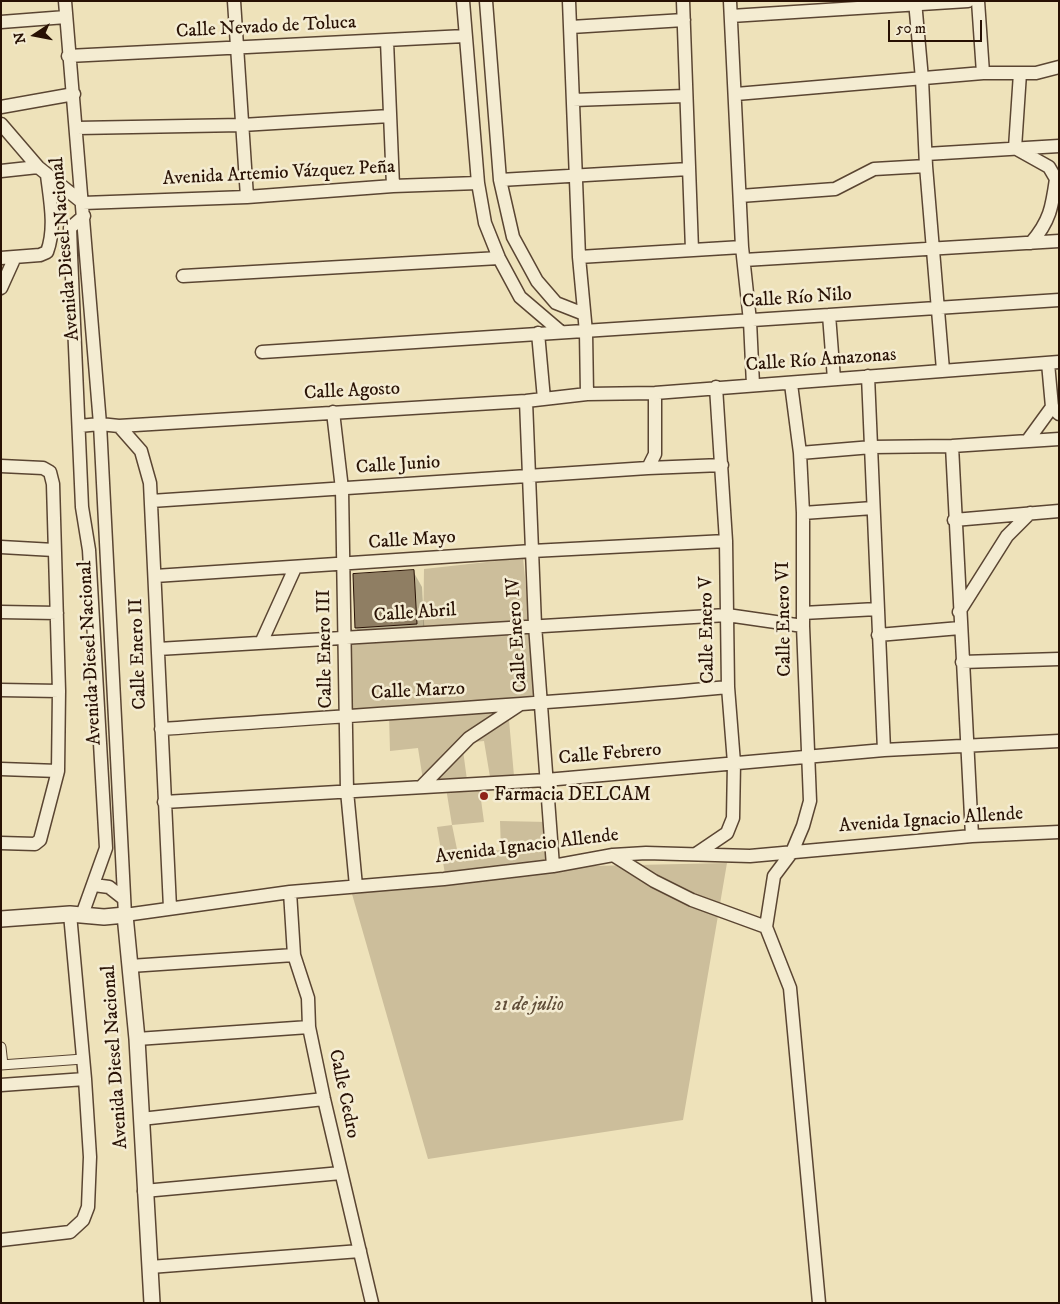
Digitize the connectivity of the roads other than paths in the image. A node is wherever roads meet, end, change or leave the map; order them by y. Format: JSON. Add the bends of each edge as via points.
{"nodes":[{"id":1,"x":66,"y":1,"type":"edge"},
{"id":2,"x":234,"y":1,"type":"edge"},
{"id":3,"x":463,"y":1,"type":"edge"},
{"id":4,"x":486,"y":1,"type":"edge"},
{"id":5,"x":569,"y":1,"type":"edge"},
{"id":6,"x":683,"y":1,"type":"edge"},
{"id":7,"x":730,"y":1,"type":"edge"},
{"id":8,"x":968,"y":1,"type":"edge"},
{"id":9,"x":978,"y":1,"type":"edge"},
{"id":10,"x":915,"y":3,"type":"edge"},
{"id":11,"x":66,"y":16,"type":"junction"},
{"id":12,"x":731,"y":16,"type":"junction"},
{"id":13,"x":684,"y":20,"type":"junction"},
{"id":14,"x":1,"y":22,"type":"edge"},
{"id":15,"x":572,"y":27,"type":"junction"},
{"id":16,"x":465,"y":36,"type":"junction"},
{"id":17,"x":387,"y":41,"type":"junction"},
{"id":18,"x":237,"y":48,"type":"junction"},
{"id":19,"x":68,"y":56,"type":"junction"},
{"id":20,"x":1059,"y":67,"type":"edge"},
{"id":21,"x":983,"y":73,"type":"junction"},
{"id":22,"x":1020,"y":73,"type":"junction"},
{"id":23,"x":922,"y":79,"type":"junction"},
{"id":24,"x":74,"y":94,"type":"junction"},
{"id":25,"x":736,"y":94,"type":"junction"},
{"id":26,"x":685,"y":96,"type":"junction"},
{"id":27,"x":572,"y":100,"type":"junction"},
{"id":28,"x":1,"y":107,"type":"edge"},
{"id":29,"x":390,"y":116,"type":"junction"},
{"id":30,"x":1,"y":124,"type":"edge"},
{"id":31,"x":242,"y":125,"type":"junction"},
{"id":32,"x":77,"y":128,"type":"junction"},
{"id":33,"x":1059,"y":146,"type":"edge"},
{"id":34,"x":1015,"y":148,"type":"junction"},
{"id":35,"x":926,"y":160,"type":"junction"},
{"id":36,"x":689,"y":169,"type":"junction"},
{"id":37,"x":1,"y":171,"type":"edge"},
{"id":38,"x":42,"y":171,"type":"junction"},
{"id":39,"x":578,"y":176,"type":"junction"},
{"id":40,"x":1057,"y":179,"type":"edge"},
{"id":41,"x":500,"y":180,"type":"junction"},
{"id":42,"x":478,"y":183,"type":"junction"},
{"id":43,"x":393,"y":186,"type":"junction"},
{"id":44,"x":740,"y":196,"type":"junction"},
{"id":45,"x":247,"y":197,"type":"junction"},
{"id":46,"x":83,"y":203,"type":"junction"},
{"id":47,"x":84,"y":216,"type":"junction"},
{"id":48,"x":1059,"y":241,"type":"edge"},
{"id":49,"x":1031,"y":243,"type":"junction"},
{"id":50,"x":933,"y":249,"type":"junction"},
{"id":51,"x":692,"y":250,"type":"junction"},
{"id":52,"x":743,"y":254,"type":"junction"},
{"id":53,"x":15,"y":257,"type":"junction"},
{"id":54,"x":580,"y":257,"type":"junction"},
{"id":55,"x":1,"y":258,"type":"edge"},
{"id":56,"x":499,"y":258,"type":"junction"},
{"id":57,"x":183,"y":276,"type":"dead end"},
{"id":58,"x":1,"y":288,"type":"edge"},
{"id":59,"x":1059,"y":300,"type":"edge"},
{"id":60,"x":938,"y":308,"type":"junction"},
{"id":61,"x":584,"y":314,"type":"junction"},
{"id":62,"x":829,"y":315,"type":"junction"},
{"id":63,"x":750,"y":320,"type":"junction"},
{"id":64,"x":561,"y":332,"type":"junction"},
{"id":65,"x":586,"y":332,"type":"junction"},
{"id":66,"x":538,"y":333,"type":"junction"},
{"id":67,"x":262,"y":352,"type":"dead end"},
{"id":68,"x":1053,"y":362,"type":"edge"},
{"id":69,"x":943,"y":370,"type":"junction"},
{"id":70,"x":868,"y":376,"type":"junction"},
{"id":71,"x":834,"y":379,"type":"junction"},
{"id":72,"x":792,"y":384,"type":"junction"},
{"id":73,"x":753,"y":385,"type":"junction"},
{"id":74,"x":716,"y":387,"type":"junction"},
{"id":75,"x":654,"y":393,"type":"junction"},
{"id":76,"x":587,"y":394,"type":"junction"},
{"id":77,"x":544,"y":399,"type":"junction"},
{"id":78,"x":526,"y":401,"type":"junction"},
{"id":79,"x":1055,"y":410,"type":"edge"},
{"id":80,"x":333,"y":412,"type":"junction"},
{"id":81,"x":100,"y":424,"type":"junction"},
{"id":82,"x":79,"y":426,"type":"junction"},
{"id":83,"x":119,"y":426,"type":"junction"},
{"id":84,"x":1059,"y":439,"type":"edge"},
{"id":85,"x":1028,"y":440,"type":"junction"},
{"id":86,"x":952,"y":446,"type":"junction"},
{"id":87,"x":872,"y":447,"type":"junction"},
{"id":88,"x":800,"y":453,"type":"junction"},
{"id":89,"x":722,"y":465,"type":"junction"},
{"id":90,"x":1,"y":466,"type":"edge"},
{"id":91,"x":648,"y":468,"type":"junction"},
{"id":92,"x":530,"y":476,"type":"junction"},
{"id":93,"x":342,"y":489,"type":"junction"},
{"id":94,"x":151,"y":501,"type":"junction"},
{"id":95,"x":873,"y":508,"type":"junction"},
{"id":96,"x":1059,"y":511,"type":"edge"},
{"id":97,"x":803,"y":513,"type":"junction"},
{"id":98,"x":1030,"y":513,"type":"junction"},
{"id":99,"x":954,"y":520,"type":"junction"},
{"id":100,"x":726,"y":541,"type":"junction"},
{"id":101,"x":1,"y":547,"type":"edge"},
{"id":102,"x":54,"y":550,"type":"junction"},
{"id":103,"x":532,"y":551,"type":"junction"},
{"id":104,"x":343,"y":565,"type":"junction"},
{"id":105,"x":295,"y":568,"type":"junction"},
{"id":106,"x":155,"y":576,"type":"junction"},
{"id":107,"x":877,"y":609,"type":"junction"},
{"id":108,"x":1,"y":612,"type":"edge"},
{"id":109,"x":57,"y":612,"type":"junction"},
{"id":110,"x":959,"y":612,"type":"junction"},
{"id":111,"x":803,"y":613,"type":"junction"},
{"id":112,"x":727,"y":615,"type":"junction"},
{"id":113,"x":535,"y":626,"type":"junction"},
{"id":114,"x":803,"y":626,"type":"junction"},
{"id":115,"x":960,"y":628,"type":"junction"},
{"id":116,"x":878,"y":635,"type":"junction"},
{"id":117,"x":344,"y":637,"type":"junction"},
{"id":118,"x":261,"y":643,"type":"junction"},
{"id":119,"x":158,"y":649,"type":"junction"},
{"id":120,"x":1059,"y":659,"type":"edge"},
{"id":121,"x":962,"y":662,"type":"junction"},
{"id":122,"x":728,"y":687,"type":"junction"},
{"id":123,"x":1,"y":690,"type":"edge"},
{"id":124,"x":59,"y":691,"type":"junction"},
{"id":125,"x":541,"y":702,"type":"junction"},
{"id":126,"x":519,"y":705,"type":"junction"},
{"id":127,"x":346,"y":716,"type":"junction"},
{"id":128,"x":161,"y":729,"type":"junction"},
{"id":129,"x":1059,"y":741,"type":"edge"},
{"id":130,"x":966,"y":746,"type":"junction"},
{"id":131,"x":884,"y":750,"type":"junction"},
{"id":132,"x":808,"y":755,"type":"junction"},
{"id":133,"x":734,"y":764,"type":"junction"},
{"id":134,"x":1,"y":769,"type":"edge"},
{"id":135,"x":58,"y":771,"type":"junction"},
{"id":136,"x":546,"y":780,"type":"junction"},
{"id":137,"x":422,"y":786,"type":"junction"},
{"id":138,"x":347,"y":791,"type":"junction"},
{"id":139,"x":164,"y":802,"type":"junction"},
{"id":140,"x":1059,"y":832,"type":"edge"},
{"id":141,"x":972,"y":836,"type":"junction"},
{"id":142,"x":1,"y":843,"type":"edge"},
{"id":143,"x":792,"y":852,"type":"junction"},
{"id":144,"x":696,"y":854,"type":"junction"},
{"id":145,"x":613,"y":855,"type":"junction"},
{"id":146,"x":553,"y":866,"type":"junction"},
{"id":147,"x":94,"y":885,"type":"junction"},
{"id":148,"x":356,"y":886,"type":"junction"},
{"id":149,"x":290,"y":892,"type":"junction"},
{"id":150,"x":123,"y":898,"type":"junction"},
{"id":151,"x":170,"y":908,"type":"junction"},
{"id":152,"x":125,"y":914,"type":"junction"},
{"id":153,"x":76,"y":915,"type":"junction"},
{"id":154,"x":1,"y":920,"type":"edge"},
{"id":155,"x":766,"y":927,"type":"junction"},
{"id":156,"x":294,"y":955,"type":"junction"},
{"id":157,"x":130,"y":966,"type":"junction"},
{"id":158,"x":309,"y":1027,"type":"junction"},
{"id":159,"x":137,"y":1039,"type":"junction"},
{"id":160,"x":1,"y":1047,"type":"edge"},
{"id":161,"x":83,"y":1058,"type":"junction"},
{"id":162,"x":2,"y":1065,"type":"edge"},
{"id":163,"x":85,"y":1079,"type":"junction"},
{"id":164,"x":1,"y":1085,"type":"edge"},
{"id":165,"x":324,"y":1099,"type":"junction"},
{"id":166,"x":141,"y":1119,"type":"junction"},
{"id":167,"x":341,"y":1173,"type":"junction"},
{"id":168,"x":144,"y":1191,"type":"junction"},
{"id":169,"x":1,"y":1240,"type":"edge"},
{"id":170,"x":360,"y":1251,"type":"junction"},
{"id":171,"x":150,"y":1267,"type":"junction"},
{"id":172,"x":152,"y":1303,"type":"edge"},
{"id":173,"x":372,"y":1303,"type":"edge"},
{"id":174,"x":819,"y":1303,"type":"edge"}],
"edges":[{"from":1,"to":11,"type":"street","name":"Avenida Diesel Nacional"},
{"from":2,"to":18,"type":"street"},
{"from":3,"to":16,"type":"street"},
{"from":4,"to":41,"type":"street"},
{"from":5,"to":15,"type":"street"},
{"from":6,"to":13,"type":"street"},
{"from":7,"to":12,"type":"street"},
{"from":8,"to":10,"type":"street"},
{"from":9,"to":21,"type":"street"},
{"from":10,"to":12,"type":"street"},
{"from":10,"to":23,"type":"street"},
{"from":11,"to":14,"type":"street"},
{"from":11,"to":19,"type":"street","name":"Avenida Diesel Nacional"},
{"from":12,"to":25,"type":"street"},
{"from":13,"to":15,"type":"street"},
{"from":13,"to":26,"type":"street"},
{"from":15,"to":27,"type":"street"},
{"from":16,"to":17,"type":"street","name":"Calle Nevado de Toluca"},
{"from":16,"to":42,"type":"street"},
{"from":17,"to":18,"type":"street","name":"Calle Nevado de Toluca"},
{"from":17,"to":29,"type":"street"},
{"from":18,"to":19,"type":"street","name":"Calle Nevado de Toluca"},
{"from":18,"to":31,"type":"street"},
{"from":19,"to":24,"type":"street","name":"Avenida Diesel Nacional"},
{"from":20,"to":22,"type":"street"},
{"from":21,"to":22,"type":"street"},
{"from":21,"to":23,"type":"street"},
{"from":22,"to":34,"type":"street"},
{"from":23,"to":25,"type":"street"},
{"from":23,"to":35,"type":"street"},
{"from":24,"to":28,"type":"street"},
{"from":24,"to":32,"type":"street","name":"Avenida Diesel Nacional"},
{"from":25,"to":44,"type":"street"},
{"from":26,"to":27,"type":"street"},
{"from":26,"to":36,"type":"street"},
{"from":27,"to":39,"type":"street"},
{"from":29,"to":31,"type":"street"},
{"from":29,"to":43,"type":"street"},
{"from":30,"to":38,"type":"street"},
{"from":31,"to":32,"type":"street"},
{"from":31,"to":45,"type":"street"},
{"from":32,"to":46,"type":"street","name":"Avenida Diesel Nacional"},
{"from":33,"to":34,"type":"street"},
{"from":34,"to":35,"type":"street"},
{"from":34,"to":40,"type":"street","via":[[1050,167]]},
{"from":35,"to":44,"type":"street","via":[[874,168],[834,189]]},
{"from":35,"to":50,"type":"street"},
{"from":36,"to":39,"type":"street"},
{"from":36,"to":51,"type":"street"},
{"from":37,"to":38,"type":"street"},
{"from":38,"to":46,"type":"street"},
{"from":38,"to":53,"type":"street","via":[[51,213],[51,241],[47,252]]},
{"from":39,"to":41,"type":"street"},
{"from":39,"to":54,"type":"street"},
{"from":40,"to":49,"type":"street","via":[[1044,228]]},
{"from":41,"to":61,"type":"street","via":[[513,237],[537,281],[556,303]]},
{"from":42,"to":43,"type":"street","name":"Avenida Artemio Vázquez Peña"},
{"from":42,"to":56,"type":"street","via":[[485,223]]},
{"from":43,"to":45,"type":"street","name":"Avenida Artemio Vázquez Peña"},
{"from":44,"to":52,"type":"street"},
{"from":45,"to":46,"type":"street","name":"Avenida Artemio Vázquez Peña"},
{"from":46,"to":47,"type":"street","name":"Avenida Diesel Nacional"},
{"from":47,"to":81,"type":"street","name":"Avenida Diesel Nacional"},
{"from":47,"to":82,"type":"street","via":[[70,228]]},
{"from":48,"to":49,"type":"street"},
{"from":49,"to":50,"type":"street"},
{"from":50,"to":52,"type":"street"},
{"from":50,"to":60,"type":"street"},
{"from":51,"to":52,"type":"street"},
{"from":51,"to":54,"type":"street"},
{"from":52,"to":63,"type":"street"},
{"from":53,"to":55,"type":"street"},
{"from":53,"to":58,"type":"street"},
{"from":54,"to":61,"type":"street"},
{"from":56,"to":57,"type":"street"},
{"from":56,"to":64,"type":"street","via":[[520,297]]},
{"from":59,"to":60,"type":"street","name":"Calle Río Nilo"},
{"from":60,"to":62,"type":"street","name":"Calle Río Nilo"},
{"from":60,"to":69,"type":"street"},
{"from":61,"to":65,"type":"street"},
{"from":62,"to":63,"type":"street","name":"Calle Río Nilo"},
{"from":62,"to":71,"type":"street"},
{"from":63,"to":65,"type":"street","name":"Calle Río Nilo"},
{"from":63,"to":73,"type":"street"},
{"from":64,"to":65,"type":"street","name":"Calle Río Nilo"},
{"from":64,"to":66,"type":"street","name":"Calle Río Nilo"},
{"from":65,"to":76,"type":"street"},
{"from":66,"to":67,"type":"street","name":"Calle Río Nilo"},
{"from":66,"to":77,"type":"street"},
{"from":68,"to":69,"type":"street","name":"Calle Río Amazonas"},
{"from":68,"to":79,"type":"street"},
{"from":69,"to":70,"type":"street","name":"Calle Río Amazonas"},
{"from":70,"to":71,"type":"street","name":"Calle Río Amazonas"},
{"from":70,"to":87,"type":"street"},
{"from":71,"to":72,"type":"street","name":"Calle Río Amazonas"},
{"from":72,"to":73,"type":"street","name":"Calle Río Amazonas"},
{"from":72,"to":88,"type":"street","name":"Calle Enero VI"},
{"from":73,"to":74,"type":"street","name":"Calle Río Amazonas"},
{"from":74,"to":75,"type":"street","name":"Calle Río Amazonas"},
{"from":74,"to":89,"type":"street","name":"Calle Enero V"},
{"from":75,"to":76,"type":"street","name":"Calle Río Amazonas"},
{"from":75,"to":91,"type":"street","via":[[655,454]]},
{"from":76,"to":77,"type":"street","name":"Calle Agosto"},
{"from":77,"to":78,"type":"street","name":"Calle Agosto"},
{"from":78,"to":80,"type":"street","name":"Calle Agosto"},
{"from":78,"to":92,"type":"street","name":"Calle Enero IV"},
{"from":79,"to":85,"type":"street"},
{"from":80,"to":83,"type":"street","name":"Calle Agosto"},
{"from":80,"to":93,"type":"street","name":"Calle Enero III"},
{"from":81,"to":82,"type":"street"},
{"from":81,"to":83,"type":"street"},
{"from":81,"to":150,"type":"street","name":"Avenida Diesel Nacional"},
{"from":82,"to":147,"type":"street","via":[[106,848]]},
{"from":83,"to":94,"type":"street","name":"Calle Enero II","via":[[141,451],[150,483]]},
{"from":84,"to":85,"type":"street"},
{"from":85,"to":86,"type":"street"},
{"from":86,"to":87,"type":"street"},
{"from":86,"to":99,"type":"street"},
{"from":87,"to":88,"type":"street"},
{"from":87,"to":95,"type":"street"},
{"from":88,"to":97,"type":"street","name":"Calle Enero VI"},
{"from":89,"to":91,"type":"street","name":"Calle Junio"},
{"from":89,"to":100,"type":"street","name":"Calle Enero V"},
{"from":90,"to":102,"type":"street","via":[[43,468],[50,472]]},
{"from":91,"to":92,"type":"street","name":"Calle Junio"},
{"from":92,"to":93,"type":"street","name":"Calle Junio"},
{"from":92,"to":103,"type":"street","name":"Calle Enero IV"},
{"from":93,"to":94,"type":"street","name":"Calle Junio"},
{"from":93,"to":104,"type":"street","name":"Calle Enero III"},
{"from":94,"to":106,"type":"street","name":"Calle Enero II"},
{"from":95,"to":97,"type":"street"},
{"from":95,"to":107,"type":"street"},
{"from":96,"to":98,"type":"street"},
{"from":97,"to":111,"type":"street","name":"Calle Enero VI"},
{"from":98,"to":99,"type":"street"},
{"from":98,"to":110,"type":"street","via":[[1007,536]]},
{"from":99,"to":110,"type":"street"},
{"from":100,"to":103,"type":"street","name":"Calle Mayo"},
{"from":100,"to":112,"type":"street","name":"Calle Enero V"},
{"from":101,"to":102,"type":"street"},
{"from":102,"to":109,"type":"street"},
{"from":103,"to":104,"type":"street","name":"Calle Mayo"},
{"from":103,"to":113,"type":"street","name":"Calle Enero IV"},
{"from":104,"to":105,"type":"street","name":"Calle Mayo"},
{"from":104,"to":117,"type":"street","name":"Calle Enero III"},
{"from":105,"to":106,"type":"street","name":"Calle Mayo"},
{"from":105,"to":118,"type":"street"},
{"from":106,"to":119,"type":"street","name":"Calle Enero II"},
{"from":107,"to":111,"type":"street"},
{"from":107,"to":116,"type":"street"},
{"from":108,"to":109,"type":"street"},
{"from":109,"to":124,"type":"street"},
{"from":110,"to":115,"type":"street"},
{"from":111,"to":114,"type":"street","name":"Calle Enero VI"},
{"from":112,"to":113,"type":"street","name":"Calle Abril"},
{"from":112,"to":114,"type":"street","name":"Calle Abril"},
{"from":112,"to":122,"type":"street","name":"Calle Enero V"},
{"from":113,"to":117,"type":"street","name":"Calle Abril"},
{"from":113,"to":125,"type":"street","name":"Calle Enero IV"},
{"from":114,"to":132,"type":"street","name":"Calle Enero VI"},
{"from":115,"to":116,"type":"street"},
{"from":115,"to":121,"type":"street"},
{"from":116,"to":131,"type":"street"},
{"from":117,"to":118,"type":"street","name":"Calle Abril"},
{"from":117,"to":127,"type":"street","name":"Calle Enero III"},
{"from":118,"to":119,"type":"street","name":"Calle Abril"},
{"from":119,"to":128,"type":"street","name":"Calle Enero II"},
{"from":120,"to":121,"type":"street"},
{"from":121,"to":130,"type":"street"},
{"from":122,"to":125,"type":"street","name":"Calle Marzo"},
{"from":122,"to":133,"type":"street","name":"Calle Enero V"},
{"from":123,"to":124,"type":"street"},
{"from":124,"to":135,"type":"street"},
{"from":125,"to":126,"type":"street","name":"Calle Marzo"},
{"from":125,"to":136,"type":"street","name":"Calle Enero IV"},
{"from":126,"to":127,"type":"street","name":"Calle Marzo"},
{"from":126,"to":137,"type":"street","via":[[469,738]]},
{"from":127,"to":128,"type":"street","name":"Calle Marzo"},
{"from":127,"to":138,"type":"street","name":"Calle Enero III"},
{"from":128,"to":139,"type":"street","name":"Calle Enero II"},
{"from":129,"to":130,"type":"street","name":"Calle Febrero"},
{"from":130,"to":131,"type":"street","name":"Calle Febrero"},
{"from":130,"to":141,"type":"street"},
{"from":131,"to":132,"type":"street","name":"Calle Febrero"},
{"from":132,"to":133,"type":"street","name":"Calle Febrero"},
{"from":132,"to":143,"type":"street","name":"Calle Enero VI","via":[[810,801],[804,826]]},
{"from":133,"to":136,"type":"street","name":"Calle Febrero"},
{"from":133,"to":144,"type":"street","name":"Calle Enero V","via":[[733,818],[726,833]]},
{"from":134,"to":135,"type":"street"},
{"from":135,"to":142,"type":"street","via":[[40,840],[35,844]]},
{"from":136,"to":137,"type":"street","name":"Calle Febrero"},
{"from":136,"to":146,"type":"street","name":"Calle Enero IV"},
{"from":137,"to":138,"type":"street","name":"Calle Febrero"},
{"from":138,"to":139,"type":"street","name":"Calle Febrero"},
{"from":138,"to":148,"type":"street","name":"Calle Enero III"},
{"from":139,"to":151,"type":"street","name":"Calle Enero II"},
{"from":140,"to":141,"type":"street","name":"Avenida Ignacio Allende"},
{"from":141,"to":143,"type":"street","name":"Avenida Ignacio Allende"},
{"from":143,"to":144,"type":"street","name":"Avenida Ignacio Allende","via":[[750,856]]},
{"from":143,"to":155,"type":"street","name":"Calle Enero VI","via":[[774,876]]},
{"from":144,"to":145,"type":"street","name":"Avenida Ignacio Allende"},
{"from":145,"to":146,"type":"street","name":"Avenida Ignacio Allende"},
{"from":145,"to":155,"type":"street","via":[[692,900]]},
{"from":146,"to":148,"type":"street","name":"Avenida Ignacio Allende"},
{"from":147,"to":150,"type":"street","via":[[109,886]]},
{"from":147,"to":153,"type":"street"},
{"from":148,"to":149,"type":"street","name":"Avenida Ignacio Allende"},
{"from":149,"to":151,"type":"street","name":"Avenida Ignacio Allende"},
{"from":149,"to":156,"type":"street","name":"Calle Cedro"},
{"from":150,"to":152,"type":"street","name":"Avenida Diesel Nacional"},
{"from":151,"to":152,"type":"street","name":"Avenida Ignacio Allende"},
{"from":152,"to":153,"type":"street","name":"Avenida Ignacio Allende","via":[[104,917]]},
{"from":152,"to":157,"type":"street","name":"Avenida Diesel Nacional"},
{"from":153,"to":154,"type":"street","name":"Avenida Ignacio Allende"},
{"from":153,"to":161,"type":"street"},
{"from":155,"to":174,"type":"street","via":[[790,988]]},
{"from":156,"to":157,"type":"street"},
{"from":156,"to":158,"type":"street","name":"Calle Cedro","via":[[308,998]]},
{"from":157,"to":159,"type":"street","name":"Avenida Diesel Nacional"},
{"from":158,"to":159,"type":"street"},
{"from":158,"to":165,"type":"street","name":"Calle Cedro"},
{"from":159,"to":166,"type":"street","name":"Avenida Diesel Nacional"},
{"from":160,"to":162,"type":"street"},
{"from":161,"to":162,"type":"street"},
{"from":161,"to":163,"type":"street"},
{"from":163,"to":164,"type":"street"},
{"from":163,"to":169,"type":"street","via":[[90,1157],[88,1207],[82,1220],[70,1232]]},
{"from":165,"to":166,"type":"street"},
{"from":165,"to":167,"type":"street","name":"Calle Cedro"},
{"from":166,"to":168,"type":"street","name":"Avenida Diesel Nacional"},
{"from":167,"to":168,"type":"street"},
{"from":167,"to":170,"type":"street","name":"Calle Cedro"},
{"from":168,"to":171,"type":"street","name":"Avenida Diesel Nacional"},
{"from":170,"to":171,"type":"street"},
{"from":170,"to":173,"type":"street","name":"Calle Cedro"},
{"from":171,"to":172,"type":"street","name":"Avenida Diesel Nacional"}]}
